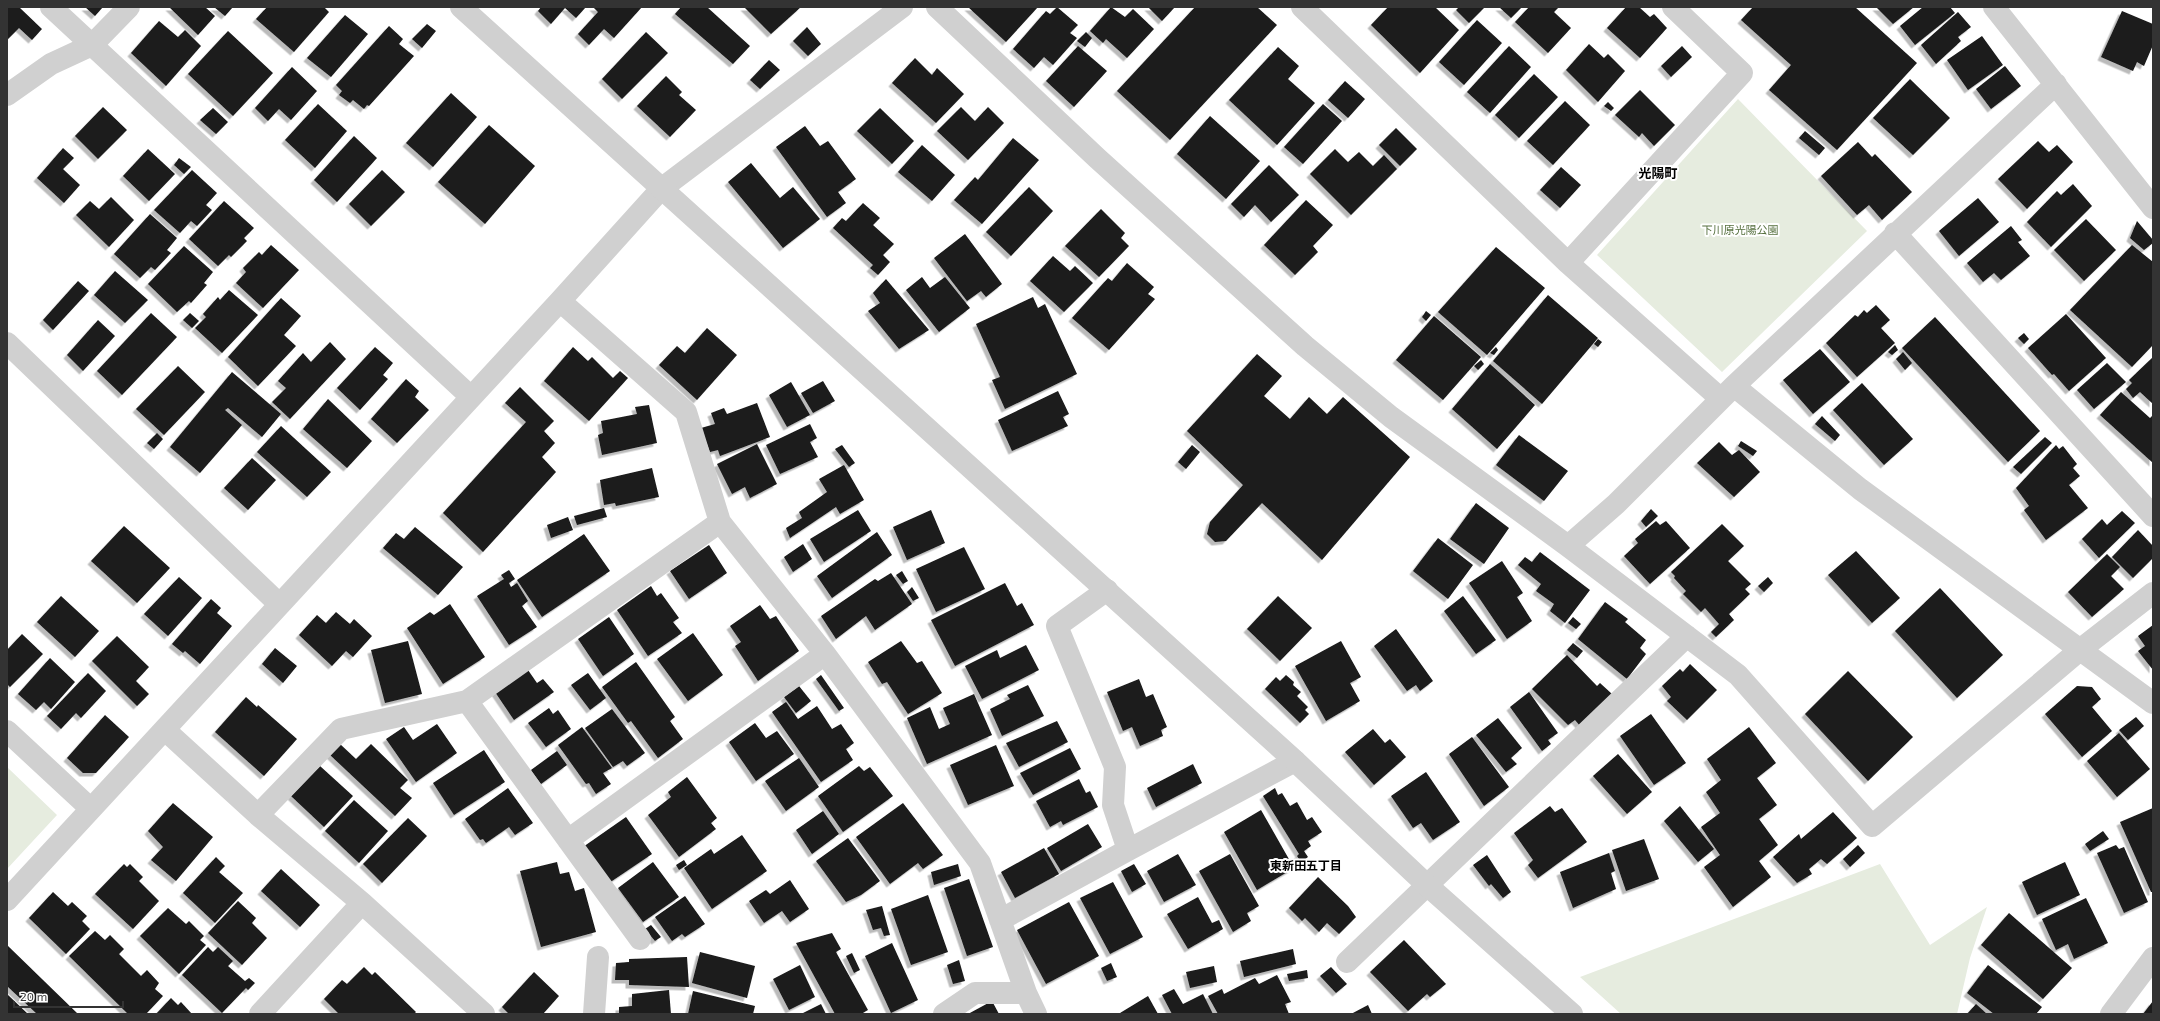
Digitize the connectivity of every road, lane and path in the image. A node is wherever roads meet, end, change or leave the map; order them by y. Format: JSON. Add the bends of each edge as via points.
{"nodes":[{"id":1,"x":52,"y":7,"type":"edge"},
{"id":2,"x":129,"y":7,"type":"edge"},
{"id":3,"x":461,"y":7,"type":"edge"},
{"id":4,"x":902,"y":7,"type":"edge"},
{"id":5,"x":936,"y":7,"type":"edge"},
{"id":6,"x":1302,"y":7,"type":"edge"},
{"id":7,"x":1673,"y":7,"type":"edge"},
{"id":8,"x":1994,"y":7,"type":"edge"},
{"id":9,"x":92,"y":45,"type":"junction"},
{"id":10,"x":2056,"y":84,"type":"junction"},
{"id":11,"x":7,"y":95,"type":"edge"},
{"id":12,"x":661,"y":189,"type":"junction"},
{"id":13,"x":2153,"y":208,"type":"edge"},
{"id":14,"x":1895,"y":233,"type":"junction"},
{"id":15,"x":1568,"y":263,"type":"junction"},
{"id":16,"x":560,"y":301,"type":"junction"},
{"id":17,"x":7,"y":343,"type":"edge"},
{"id":18,"x":1728,"y":393,"type":"junction"},
{"id":19,"x":471,"y":397,"type":"junction"},
{"id":20,"x":2153,"y":516,"type":"edge"},
{"id":21,"x":720,"y":522,"type":"junction"},
{"id":22,"x":1568,"y":546,"type":"junction"},
{"id":23,"x":1107,"y":590,"type":"junction"},
{"id":24,"x":2153,"y":593,"type":"edge"},
{"id":25,"x":279,"y":604,"type":"junction"},
{"id":26,"x":1687,"y":636,"type":"junction"},
{"id":27,"x":2081,"y":649,"type":"junction"},
{"id":28,"x":825,"y":654,"type":"junction"},
{"id":29,"x":467,"y":701,"type":"junction"},
{"id":30,"x":2153,"y":703,"type":"edge"},
{"id":31,"x":164,"y":730,"type":"junction"},
{"id":32,"x":7,"y":731,"type":"edge"},
{"id":33,"x":1296,"y":761,"type":"junction"},
{"id":34,"x":91,"y":809,"type":"junction"},
{"id":35,"x":258,"y":815,"type":"junction"},
{"id":36,"x":568,"y":840,"type":"junction"},
{"id":37,"x":1128,"y":850,"type":"junction"},
{"id":38,"x":1428,"y":886,"type":"junction"},
{"id":39,"x":7,"y":900,"type":"edge"},
{"id":40,"x":362,"y":903,"type":"junction"},
{"id":41,"x":1000,"y":920,"type":"junction"},
{"id":42,"x":640,"y":939,"type":"dead end"},
{"id":43,"x":598,"y":957,"type":"dead end"},
{"id":44,"x":2153,"y":958,"type":"edge"},
{"id":45,"x":1347,"y":962,"type":"dead end"},
{"id":46,"x":1026,"y":993,"type":"junction"},
{"id":47,"x":260,"y":1014,"type":"edge"},
{"id":48,"x":484,"y":1014,"type":"edge"},
{"id":49,"x":594,"y":1014,"type":"edge"},
{"id":50,"x":944,"y":1014,"type":"edge"},
{"id":51,"x":1036,"y":1014,"type":"edge"},
{"id":52,"x":1572,"y":1014,"type":"edge"},
{"id":53,"x":2111,"y":1014,"type":"edge"}],
"edges":[{"from":1,"to":9,"type":"street"},
{"from":2,"to":9,"type":"street"},
{"from":3,"to":12,"type":"street"},
{"from":4,"to":12,"type":"street"},
{"from":5,"to":22,"type":"street","via":[[1097,158],[1305,346],[1391,417]]},
{"from":6,"to":15,"type":"street"},
{"from":7,"to":15,"type":"street","via":[[1742,73]]},
{"from":8,"to":10,"type":"street"},
{"from":9,"to":11,"type":"street","via":[[51,64]]},
{"from":9,"to":19,"type":"street"},
{"from":10,"to":13,"type":"street"},
{"from":10,"to":14,"type":"street"},
{"from":12,"to":16,"type":"street"},
{"from":12,"to":23,"type":"street"},
{"from":14,"to":18,"type":"street"},
{"from":14,"to":20,"type":"street"},
{"from":15,"to":18,"type":"street"},
{"from":16,"to":19,"type":"street"},
{"from":16,"to":21,"type":"street","via":[[686,412]]},
{"from":17,"to":25,"type":"street"},
{"from":18,"to":22,"type":"street","via":[[1616,504]]},
{"from":18,"to":27,"type":"street"},
{"from":19,"to":25,"type":"street"},
{"from":21,"to":28,"type":"street"},
{"from":21,"to":29,"type":"street"},
{"from":22,"to":26,"type":"street"},
{"from":23,"to":33,"type":"street"},
{"from":23,"to":37,"type":"street","via":[[1057,626],[1115,768],[1113,805]]},
{"from":24,"to":27,"type":"street"},
{"from":25,"to":31,"type":"street"},
{"from":26,"to":27,"type":"street","via":[[1738,676],[1872,826]]},
{"from":26,"to":38,"type":"street"},
{"from":27,"to":30,"type":"street"},
{"from":28,"to":36,"type":"street"},
{"from":28,"to":41,"type":"street","via":[[980,863]]},
{"from":29,"to":35,"type":"street","via":[[341,729]]},
{"from":29,"to":36,"type":"street"},
{"from":31,"to":34,"type":"street"},
{"from":31,"to":35,"type":"street"},
{"from":32,"to":34,"type":"street"},
{"from":33,"to":37,"type":"street"},
{"from":33,"to":38,"type":"street"},
{"from":34,"to":39,"type":"street"},
{"from":35,"to":40,"type":"street"},
{"from":36,"to":42,"type":"street"},
{"from":37,"to":41,"type":"street"},
{"from":38,"to":45,"type":"street"},
{"from":38,"to":52,"type":"street"},
{"from":40,"to":47,"type":"street"},
{"from":40,"to":48,"type":"street"},
{"from":41,"to":46,"type":"street"},
{"from":43,"to":49,"type":"street"},
{"from":44,"to":53,"type":"street"},
{"from":46,"to":50,"type":"street","via":[[975,993]]},
{"from":46,"to":51,"type":"street"}]}
